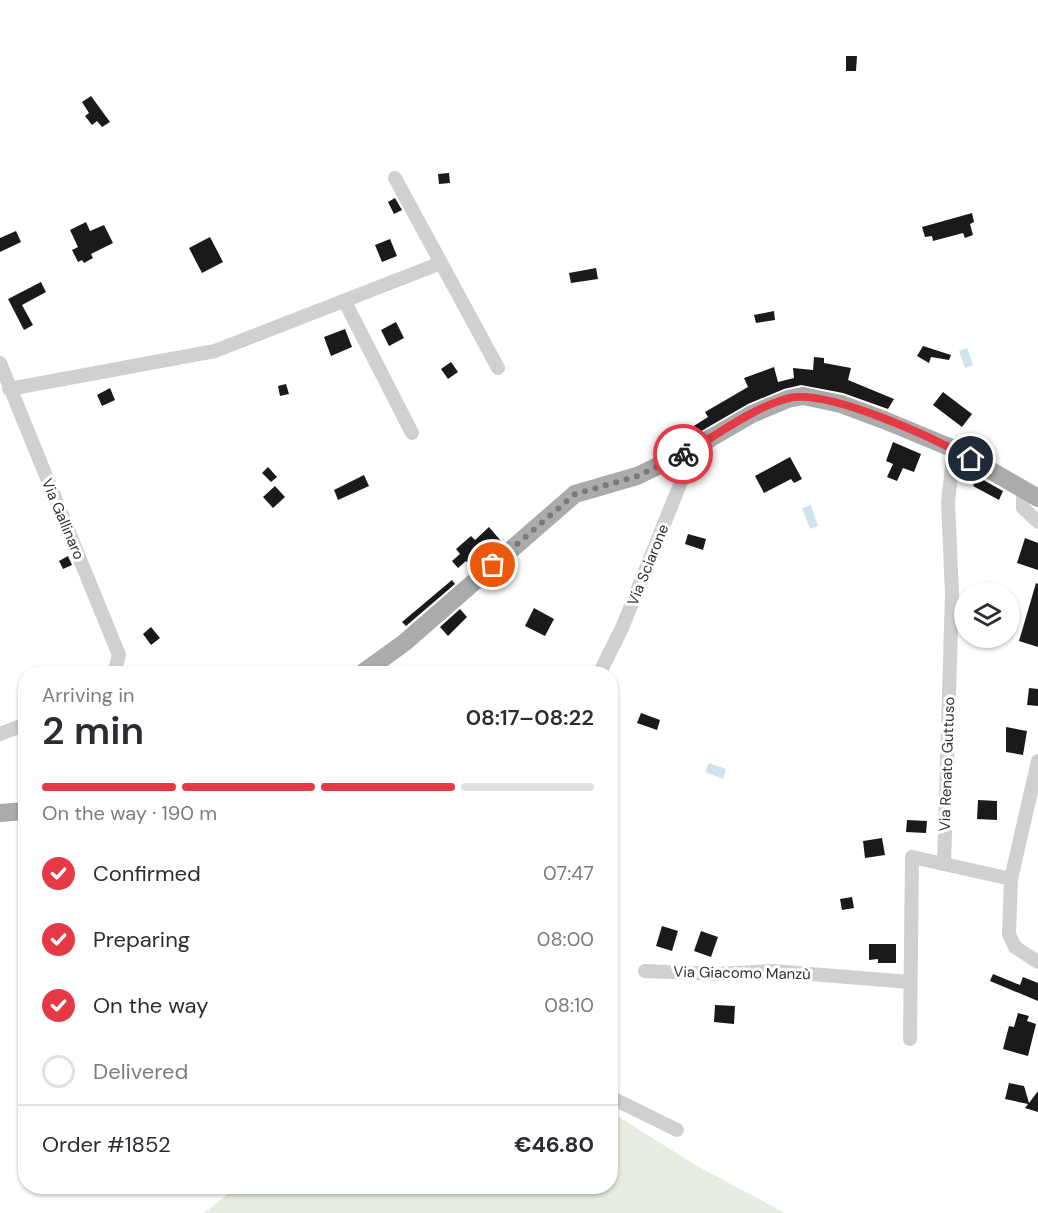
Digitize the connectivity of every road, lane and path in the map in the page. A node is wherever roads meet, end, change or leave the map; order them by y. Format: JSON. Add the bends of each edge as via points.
{"nodes":[{"id":1,"x":395,"y":178,"type":"dead end"},
{"id":2,"x":441,"y":263,"type":"junction"},
{"id":3,"x":345,"y":302,"type":"junction"},
{"id":4,"x":0,"y":363,"type":"edge"},
{"id":5,"x":498,"y":368,"type":"dead end"},
{"id":6,"x":9,"y":389,"type":"junction"},
{"id":7,"x":412,"y":433,"type":"dead end"},
{"id":8,"x":954,"y":449,"type":"junction"},
{"id":9,"x":685,"y":453,"type":"junction"},
{"id":10,"x":1030,"y":493,"type":"edge"},
{"id":11,"x":1038,"y":522,"type":"edge"},
{"id":12,"x":117,"y":666,"type":"edge"},
{"id":13,"x":372,"y":666,"type":"edge"},
{"id":14,"x":603,"y":666,"type":"edge"},
{"id":15,"x":18,"y":727,"type":"edge"},
{"id":16,"x":0,"y":734,"type":"edge"},
{"id":17,"x":1038,"y":761,"type":"edge"},
{"id":18,"x":18,"y":812,"type":"edge"},
{"id":19,"x":0,"y":813,"type":"edge"},
{"id":20,"x":944,"y":864,"type":"junction"},
{"id":21,"x":1011,"y":879,"type":"junction"},
{"id":22,"x":1038,"y":962,"type":"edge"},
{"id":23,"x":645,"y":971,"type":"dead end"},
{"id":24,"x":910,"y":982,"type":"junction"},
{"id":25,"x":910,"y":1039,"type":"dead end"},
{"id":26,"x":618,"y":1101,"type":"edge"},
{"id":27,"x":676,"y":1130,"type":"dead end"}],
"edges":[{"from":1,"to":2,"type":"street"},
{"from":2,"to":3,"type":"street"},
{"from":2,"to":5,"type":"street"},
{"from":3,"to":6,"type":"street","via":[[215,351]]},
{"from":3,"to":7,"type":"street"},
{"from":4,"to":6,"type":"street","name":"Via Gallinaro"},
{"from":6,"to":12,"type":"street","name":"Via Gallinaro","via":[[120,655]]},
{"from":8,"to":9,"type":"main road","via":[[841,404],[803,396],[752,414]]},
{"from":8,"to":10,"type":"main road"},
{"from":8,"to":20,"type":"street","name":"Via Renato Guttuso","via":[[948,502],[952,593]]},
{"from":9,"to":13,"type":"main road","via":[[638,476],[575,494],[404,643]]},
{"from":9,"to":14,"type":"street","name":"Via Sciarone","via":[[683,477]]},
{"from":10,"to":11,"type":"street","via":[[1023,508]]},
{"from":15,"to":16,"type":"street"},
{"from":17,"to":21,"type":"street"},
{"from":18,"to":19,"type":"main road"},
{"from":20,"to":21,"type":"street"},
{"from":20,"to":24,"type":"street","via":[[912,857]]},
{"from":21,"to":22,"type":"street","via":[[1009,934],[1015,947]]},
{"from":23,"to":24,"type":"street","name":"Via Giacomo Manzù","via":[[773,971]]},
{"from":24,"to":25,"type":"street"},
{"from":26,"to":27,"type":"street"}]}
